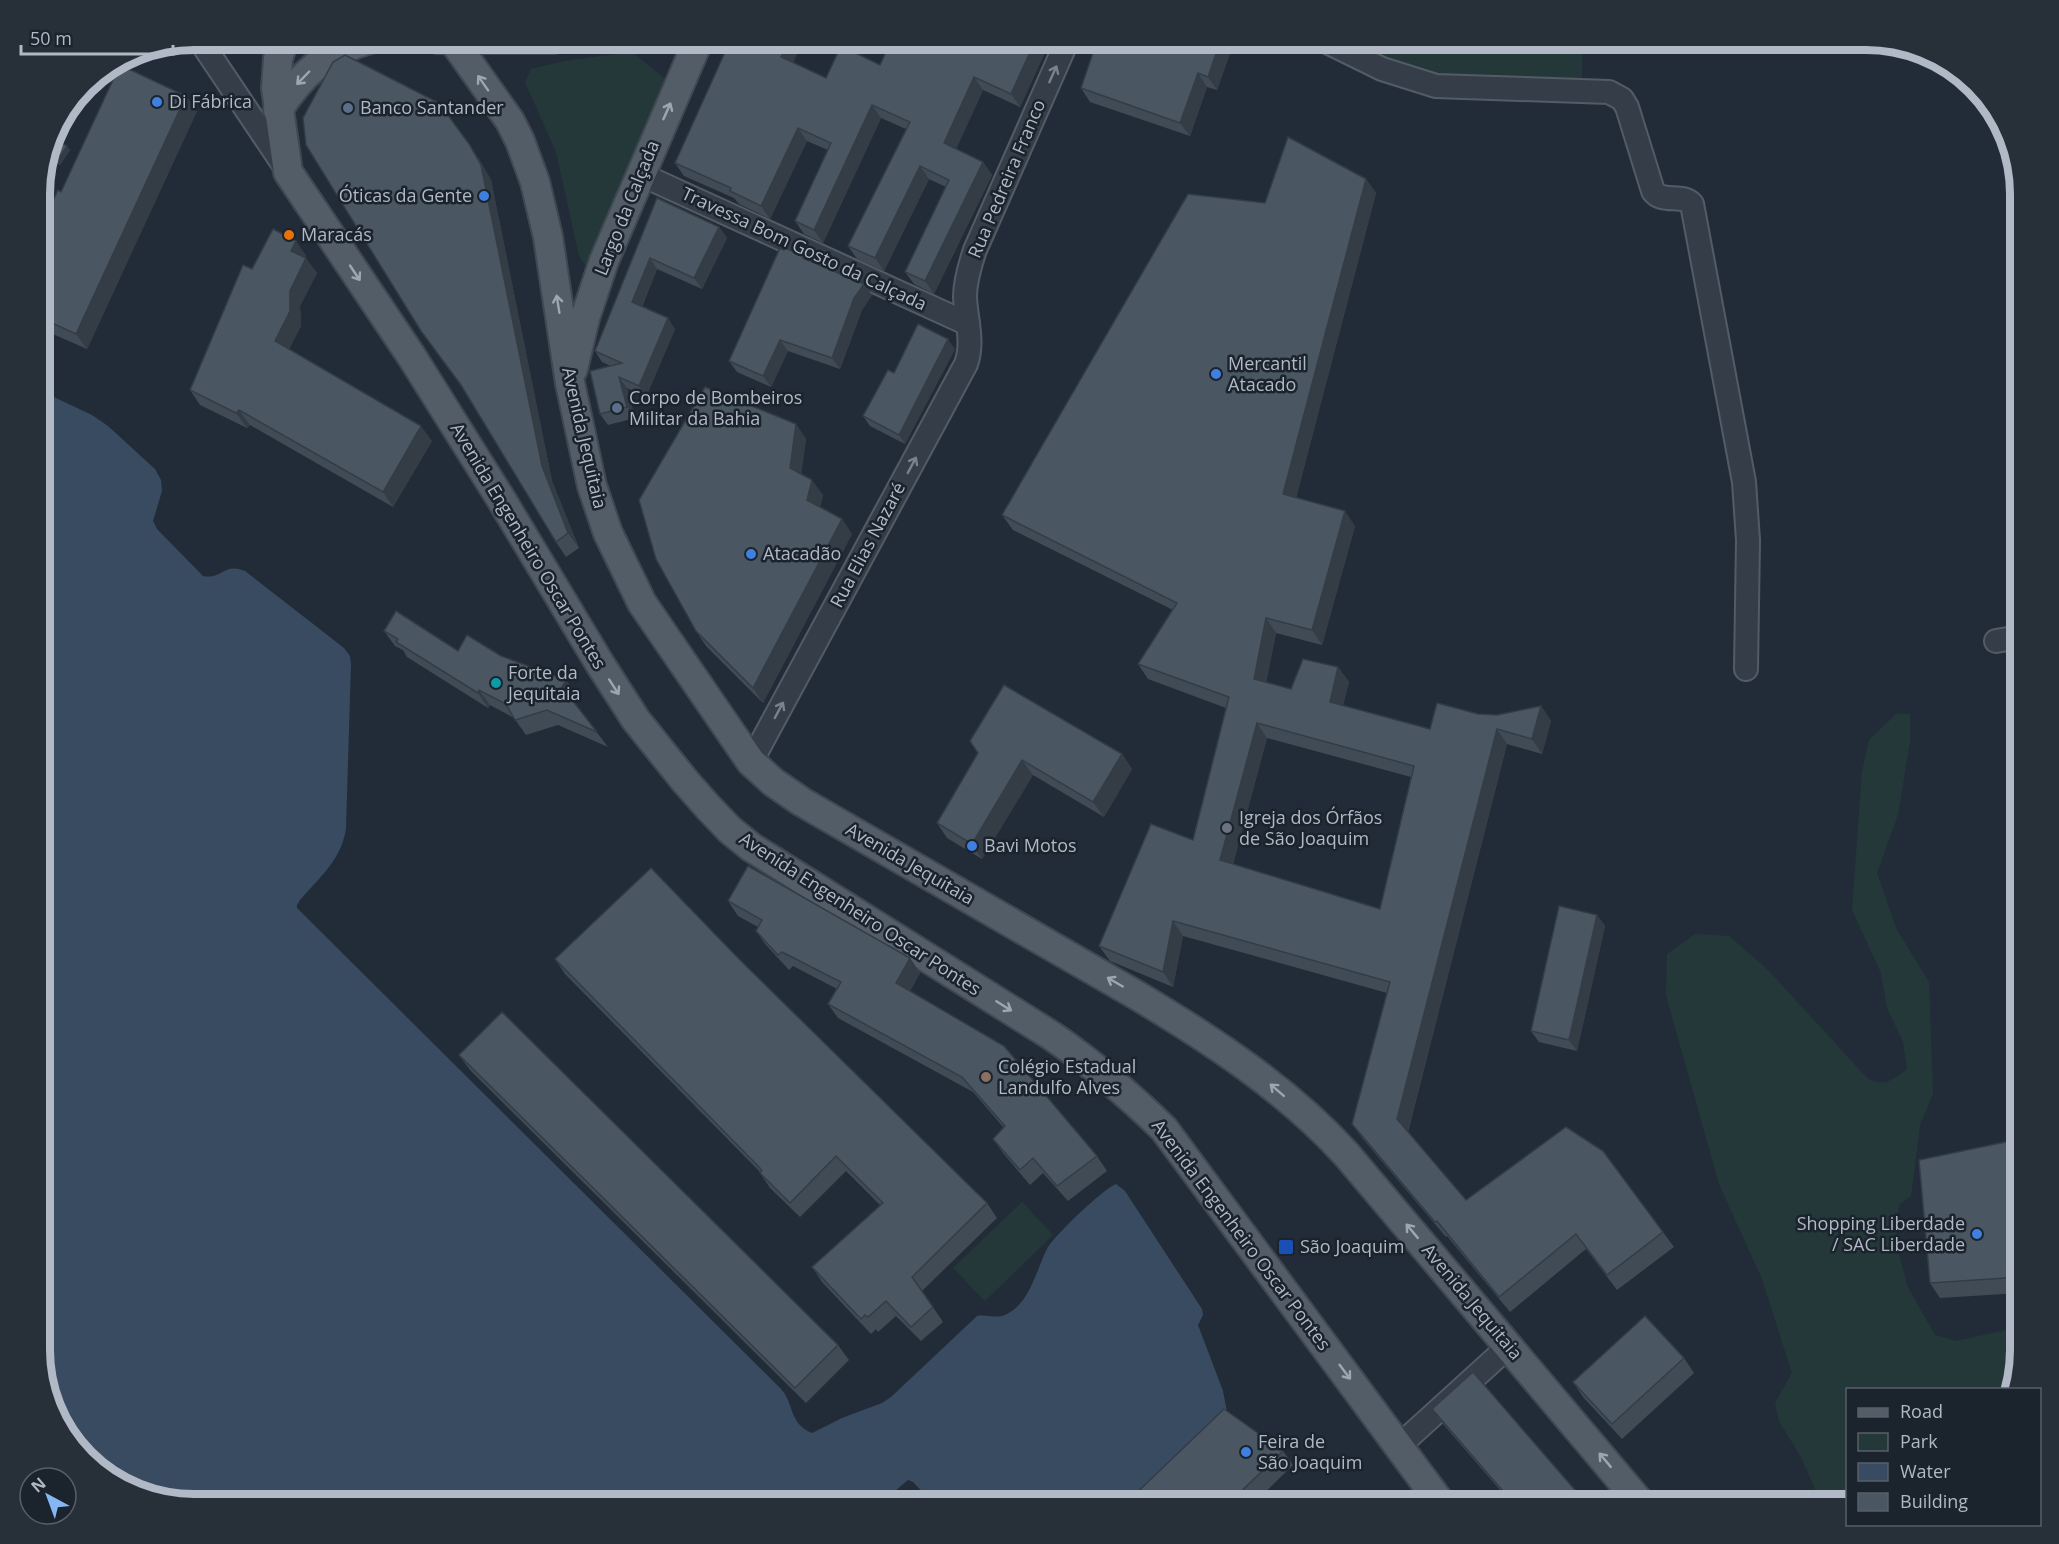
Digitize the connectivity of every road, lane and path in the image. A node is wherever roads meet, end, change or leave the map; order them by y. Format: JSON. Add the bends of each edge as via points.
{"nodes":[{"id":1,"x":1063,"y":49,"type":"edge"},
{"id":2,"x":1342,"y":49,"type":"edge"},
{"id":3,"x":206,"y":50,"type":"edge"},
{"id":4,"x":281,"y":50,"type":"edge"},
{"id":5,"x":340,"y":50,"type":"edge"},
{"id":6,"x":460,"y":50,"type":"edge"},
{"id":7,"x":694,"y":50,"type":"edge"},
{"id":8,"x":278,"y":110,"type":"junction"},
{"id":9,"x":288,"y":172,"type":"junction"},
{"id":10,"x":640,"y":174,"type":"junction"},
{"id":11,"x":968,"y":324,"type":"junction"},
{"id":12,"x":570,"y":382,"type":"junction"},
{"id":13,"x":2010,"y":639,"type":"edge"},
{"id":14,"x":1996,"y":641,"type":"dead end"},
{"id":15,"x":1746,"y":669,"type":"dead end"},
{"id":16,"x":751,"y":762,"type":"junction"},
{"id":17,"x":1509,"y":1346,"type":"junction"},
{"id":18,"x":1400,"y":1446,"type":"junction"},
{"id":19,"x":1434,"y":1494,"type":"edge"},
{"id":20,"x":1633,"y":1494,"type":"edge"}],
"edges":[{"from":11,"to":1,"type":"street","name":"Rua Pedreira Franco","one_way":true,"via":[[965,296],[975,250]]},
{"from":2,"to":15,"type":"street","via":[[1382,69],[1436,86],[1616,94],[1627,107],[1653,191],[1692,204],[1744,482],[1748,540]]},
{"from":3,"to":9,"type":"street"},
{"from":4,"to":8,"type":"main road"},
{"from":5,"to":8,"type":"main road","one_way":true,"via":[[302,77]]},
{"from":12,"to":6,"type":"main road","name":"Avenida Jequitaia","one_way":true,"via":[[548,237],[535,182],[510,121]]},
{"from":10,"to":7,"type":"main road","name":"Largo da Calçada","one_way":true},
{"from":8,"to":9,"type":"main road"},
{"from":9,"to":18,"type":"main road","name":"Avenida Engenheiro Oscar Pontes","one_way":true,"via":[[412,357],[636,720],[685,781],[751,847],[1052,1036],[1128,1094],[1164,1129]]},
{"from":10,"to":11,"type":"street","name":"Travessa Bom Gosto da Calçada"},
{"from":10,"to":12,"type":"main road","name":"Largo da Calçada","via":[[604,261]]},
{"from":16,"to":11,"type":"street","name":"Rua Elias Nazaré","one_way":true,"via":[[966,364],[971,344]]},
{"from":12,"to":16,"type":"main road","name":"Avenida Jequitaia","via":[[592,486],[613,543],[642,603]]},
{"from":13,"to":14,"type":"street"},
{"from":17,"to":16,"type":"main road","name":"Avenida Jequitaia","one_way":true,"via":[[1327,1133],[1270,1084],[1158,1008],[802,801]]},
{"from":17,"to":18,"type":"street"},
{"from":20,"to":17,"type":"main road","name":"Avenida Jequitaia","one_way":true},
{"from":18,"to":19,"type":"main road","name":"Avenida Engenheiro Oscar Pontes"}]}
